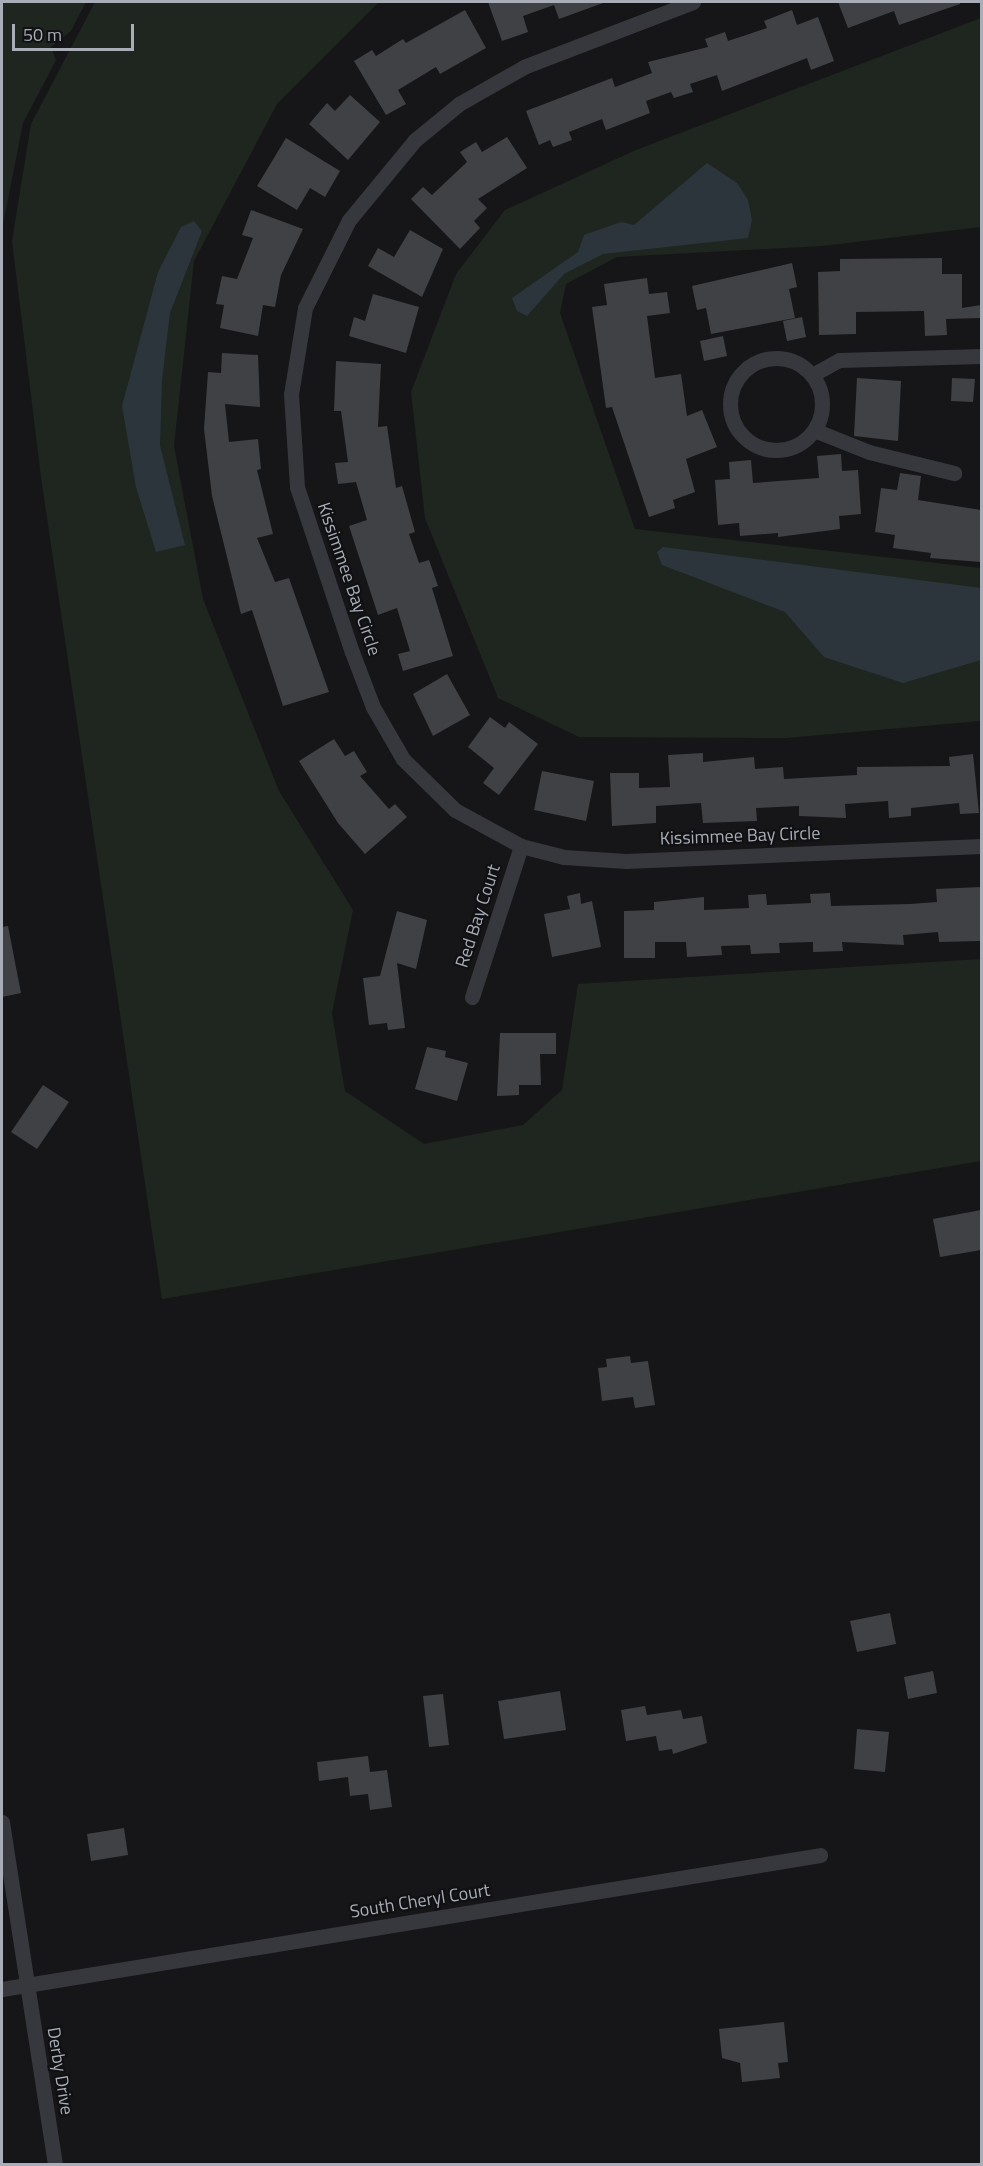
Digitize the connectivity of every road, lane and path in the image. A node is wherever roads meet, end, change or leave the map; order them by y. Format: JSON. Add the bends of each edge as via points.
{"nodes":[{"id":1,"x":693,"y":2,"type":"edge"},
{"id":2,"x":981,"y":356,"type":"edge"},
{"id":3,"x":812,"y":375,"type":"junction"},
{"id":4,"x":814,"y":430,"type":"junction"},
{"id":5,"x":954,"y":473,"type":"dead end"},
{"id":6,"x":521,"y":846,"type":"junction"},
{"id":7,"x":981,"y":846,"type":"edge"},
{"id":8,"x":472,"y":997,"type":"dead end"},
{"id":9,"x":2,"y":1822,"type":"edge"},
{"id":10,"x":819,"y":1855,"type":"dead end"},
{"id":11,"x":26,"y":1985,"type":"junction"},
{"id":12,"x":2,"y":1989,"type":"edge"},
{"id":13,"x":55,"y":2164,"type":"edge"}],
"edges":[{"from":1,"to":6,"type":"street","name":"Kissimmee Bay Circle","via":[[524,67],[459,104],[415,140],[349,220],[305,308],[291,394],[297,487],[373,707],[404,759],[455,810]]},
{"from":2,"to":3,"type":"street","via":[[839,360]]},
{"from":3,"to":4,"type":"street","via":[[822,402]]},
{"from":3,"to":4,"type":"street","via":[[788,359],[759,361],[737,380],[731,409],[744,437],[773,450],[803,442]]},
{"from":4,"to":5,"type":"street","via":[[869,452]]},
{"from":6,"to":7,"type":"street","name":"Kissimmee Bay Circle","via":[[564,857],[626,861]]},
{"from":6,"to":8,"type":"street","name":"Red Bay Court"},
{"from":9,"to":11,"type":"street","name":"Derby Drive"},
{"from":10,"to":11,"type":"street","name":"South Cheryl Court"},
{"from":11,"to":12,"type":"street","name":"South Cheryl Court"},
{"from":11,"to":13,"type":"street","name":"Derby Drive"}]}
